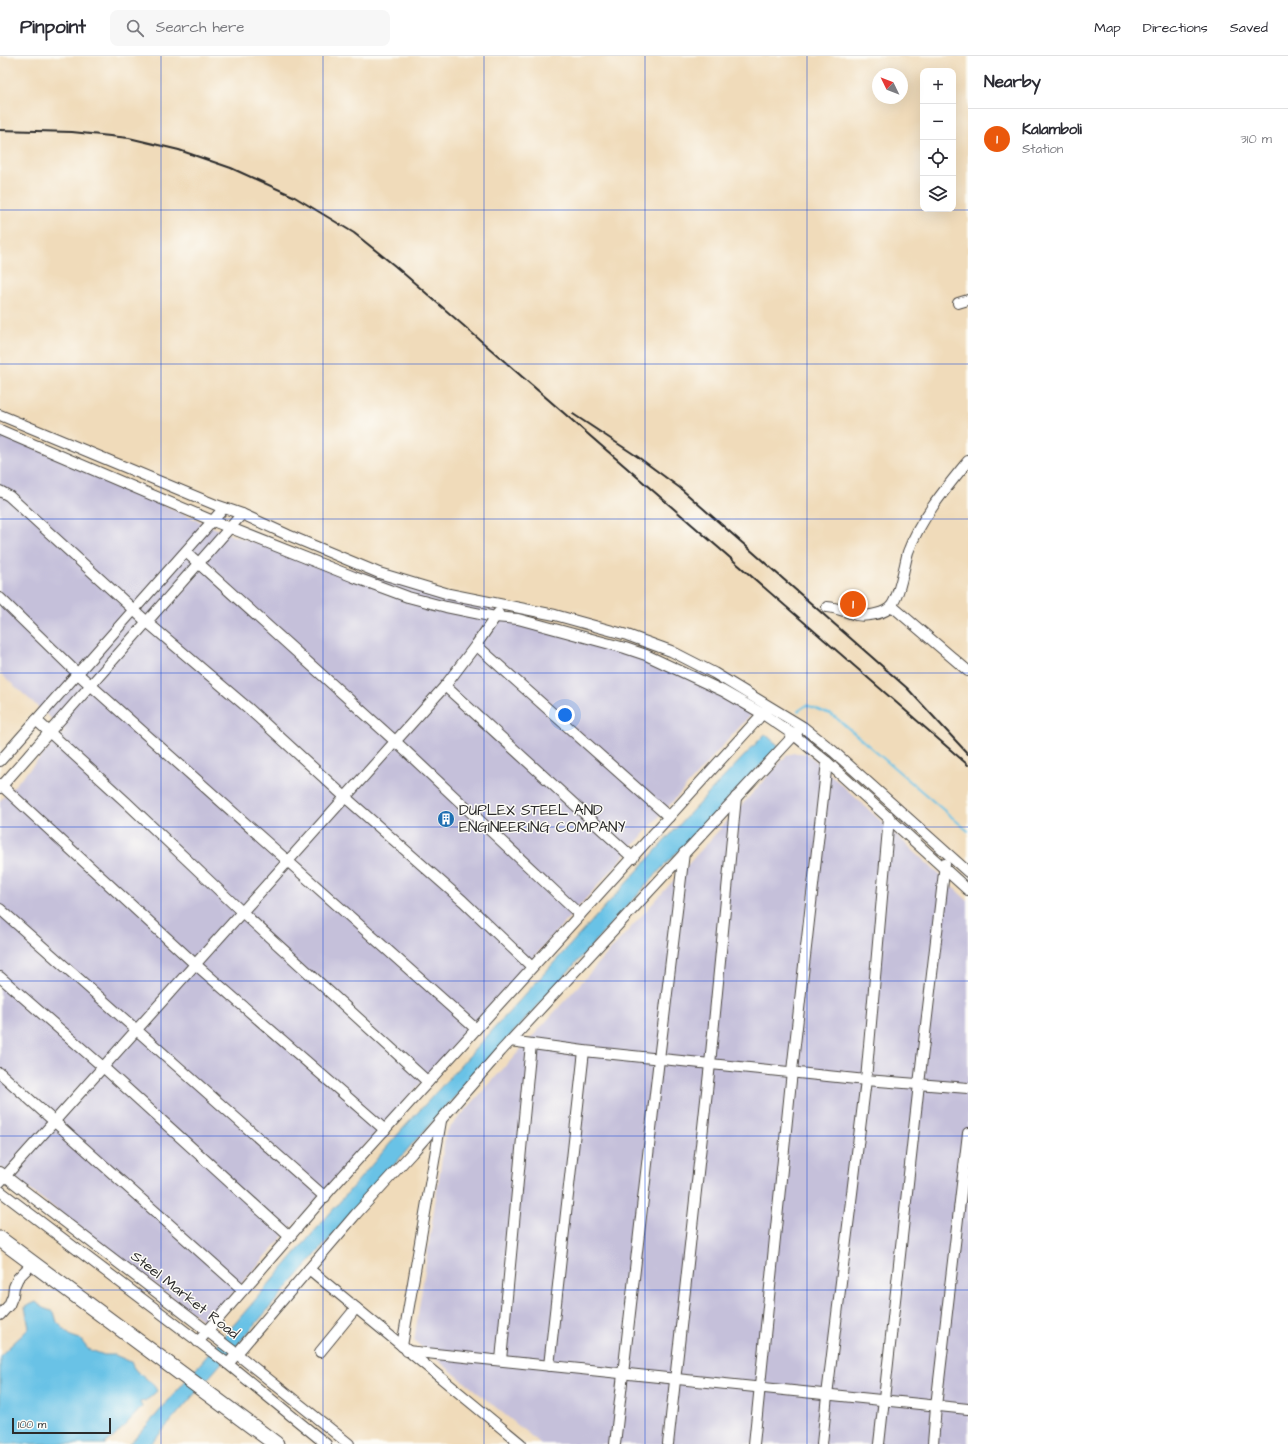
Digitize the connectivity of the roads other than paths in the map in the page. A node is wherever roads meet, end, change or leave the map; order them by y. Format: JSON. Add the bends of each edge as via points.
{"nodes":[{"id":1,"x":968,"y":300,"type":"edge"},
{"id":2,"x":958,"y":303,"type":"dead end"},
{"id":3,"x":0,"y":415,"type":"edge"},
{"id":4,"x":0,"y":430,"type":"edge"},
{"id":5,"x":968,"y":460,"type":"edge"},
{"id":6,"x":0,"y":491,"type":"edge"},
{"id":7,"x":224,"y":508,"type":"junction"},
{"id":8,"x":242,"y":514,"type":"junction"},
{"id":9,"x":213,"y":521,"type":"junction"},
{"id":10,"x":230,"y":528,"type":"junction"},
{"id":11,"x":186,"y":552,"type":"junction"},
{"id":12,"x":199,"y":563,"type":"junction"},
{"id":13,"x":0,"y":598,"type":"edge"},
{"id":14,"x":504,"y":605,"type":"junction"},
{"id":15,"x":892,"y":606,"type":"junction"},
{"id":16,"x":827,"y":607,"type":"dead end"},
{"id":17,"x":133,"y":610,"type":"junction"},
{"id":18,"x":495,"y":617,"type":"junction"},
{"id":19,"x":147,"y":622,"type":"junction"},
{"id":20,"x":476,"y":645,"type":"junction"},
{"id":21,"x":968,"y":671,"type":"edge"},
{"id":22,"x":77,"y":673,"type":"junction"},
{"id":23,"x":90,"y":685,"type":"junction"},
{"id":24,"x":445,"y":686,"type":"junction"},
{"id":25,"x":771,"y":707,"type":"junction"},
{"id":26,"x":764,"y":715,"type":"junction"},
{"id":27,"x":36,"y":720,"type":"junction"},
{"id":28,"x":799,"y":724,"type":"junction"},
{"id":29,"x":49,"y":732,"type":"junction"},
{"id":30,"x":791,"y":733,"type":"junction"},
{"id":31,"x":395,"y":741,"type":"junction"},
{"id":32,"x":0,"y":761,"type":"edge"},
{"id":33,"x":827,"y":762,"type":"junction"},
{"id":34,"x":1,"y":786,"type":"edge"},
{"id":35,"x":345,"y":797,"type":"junction"},
{"id":36,"x":736,"y":797,"type":"junction"},
{"id":37,"x":669,"y":817,"type":"junction"},
{"id":38,"x":889,"y":817,"type":"junction"},
{"id":39,"x":684,"y":854,"type":"junction"},
{"id":40,"x":947,"y":854,"type":"junction"},
{"id":41,"x":633,"y":858,"type":"junction"},
{"id":42,"x":287,"y":861,"type":"junction"},
{"id":43,"x":944,"y":868,"type":"junction"},
{"id":44,"x":968,"y":872,"type":"edge"},
{"id":45,"x":968,"y":890,"type":"edge"},
{"id":46,"x":0,"y":909,"type":"edge"},
{"id":47,"x":242,"y":912,"type":"junction"},
{"id":48,"x":580,"y":915,"type":"junction"},
{"id":49,"x":195,"y":964,"type":"junction"},
{"id":50,"x":532,"y":967,"type":"junction"},
{"id":51,"x":0,"y":977,"type":"edge"},
{"id":52,"x":476,"y":1029,"type":"junction"},
{"id":53,"x":136,"y":1030,"type":"junction"},
{"id":54,"x":510,"y":1041,"type":"junction"},
{"id":55,"x":531,"y":1044,"type":"junction"},
{"id":56,"x":584,"y":1052,"type":"junction"},
{"id":57,"x":659,"y":1059,"type":"junction"},
{"id":58,"x":710,"y":1064,"type":"junction"},
{"id":59,"x":103,"y":1066,"type":"junction"},
{"id":60,"x":792,"y":1071,"type":"junction"},
{"id":61,"x":0,"y":1073,"type":"edge"},
{"id":62,"x":866,"y":1080,"type":"junction"},
{"id":63,"x":428,"y":1082,"type":"junction"},
{"id":64,"x":919,"y":1084,"type":"junction"},
{"id":65,"x":968,"y":1088,"type":"edge"},
{"id":66,"x":441,"y":1120,"type":"junction"},
{"id":67,"x":55,"y":1121,"type":"junction"},
{"id":68,"x":385,"y":1130,"type":"junction"},
{"id":69,"x":968,"y":1132,"type":"edge"},
{"id":70,"x":2,"y":1177,"type":"edge"},
{"id":71,"x":0,"y":1190,"type":"edge"},
{"id":72,"x":324,"y":1197,"type":"junction"},
{"id":73,"x":290,"y":1237,"type":"junction"},
{"id":74,"x":0,"y":1239,"type":"edge"},
{"id":75,"x":0,"y":1249,"type":"edge"},
{"id":76,"x":27,"y":1269,"type":"junction"},
{"id":77,"x":309,"y":1269,"type":"junction"},
{"id":78,"x":243,"y":1290,"type":"junction"},
{"id":79,"x":356,"y":1308,"type":"junction"},
{"id":80,"x":0,"y":1315,"type":"edge"},
{"id":81,"x":207,"y":1331,"type":"junction"},
{"id":82,"x":198,"y":1342,"type":"junction"},
{"id":83,"x":405,"y":1348,"type":"junction"},
{"id":84,"x":320,"y":1352,"type":"dead end"},
{"id":85,"x":237,"y":1354,"type":"junction"},
{"id":86,"x":501,"y":1360,"type":"junction"},
{"id":87,"x":228,"y":1364,"type":"junction"},
{"id":88,"x":549,"y":1366,"type":"junction"},
{"id":89,"x":169,"y":1370,"type":"junction"},
{"id":90,"x":623,"y":1373,"type":"junction"},
{"id":91,"x":676,"y":1379,"type":"junction"},
{"id":92,"x":760,"y":1388,"type":"junction"},
{"id":93,"x":827,"y":1395,"type":"junction"},
{"id":94,"x":210,"y":1400,"type":"junction"},
{"id":95,"x":885,"y":1401,"type":"junction"},
{"id":96,"x":936,"y":1406,"type":"junction"},
{"id":97,"x":968,"y":1410,"type":"edge"},
{"id":98,"x":262,"y":1444,"type":"edge"},
{"id":99,"x":276,"y":1444,"type":"edge"},
{"id":100,"x":326,"y":1444,"type":"edge"},
{"id":101,"x":349,"y":1444,"type":"edge"},
{"id":102,"x":521,"y":1444,"type":"edge"},
{"id":103,"x":615,"y":1444,"type":"edge"},
{"id":104,"x":668,"y":1444,"type":"edge"},
{"id":105,"x":754,"y":1444,"type":"edge"},
{"id":106,"x":822,"y":1444,"type":"edge"},
{"id":107,"x":879,"y":1444,"type":"edge"},
{"id":108,"x":933,"y":1444,"type":"edge"}],
"edges":[{"from":1,"to":2,"type":"street"},
{"from":3,"to":7,"type":"street"},
{"from":4,"to":9,"type":"street"},
{"from":5,"to":15,"type":"street","via":[[943,492],[916,534],[897,598]]},
{"from":6,"to":17,"type":"street","via":[[9,496]]},
{"from":7,"to":8,"type":"street"},
{"from":7,"to":9,"type":"street"},
{"from":8,"to":10,"type":"street"},
{"from":8,"to":14,"type":"street","via":[[288,536],[380,573],[449,594]]},
{"from":9,"to":10,"type":"street"},
{"from":9,"to":11,"type":"street"},
{"from":10,"to":12,"type":"street"},
{"from":10,"to":18,"type":"street","via":[[408,597]]},
{"from":11,"to":12,"type":"street"},
{"from":11,"to":17,"type":"street"},
{"from":12,"to":19,"type":"street"},
{"from":12,"to":31,"type":"street"},
{"from":13,"to":22,"type":"street"},
{"from":14,"to":18,"type":"street"},
{"from":14,"to":25,"type":"street","via":[[555,615],[671,651]]},
{"from":15,"to":16,"type":"street","via":[[887,610],[867,615],[856,615]]},
{"from":15,"to":21,"type":"street"},
{"from":17,"to":19,"type":"street"},
{"from":17,"to":22,"type":"street"},
{"from":18,"to":20,"type":"street"},
{"from":18,"to":26,"type":"street","via":[[518,619],[625,648],[723,691]]},
{"from":19,"to":23,"type":"street"},
{"from":19,"to":35,"type":"street","via":[[248,708]]},
{"from":20,"to":24,"type":"street"},
{"from":20,"to":37,"type":"street"},
{"from":22,"to":23,"type":"street"},
{"from":22,"to":27,"type":"street"},
{"from":23,"to":29,"type":"street"},
{"from":23,"to":42,"type":"street"},
{"from":24,"to":31,"type":"street"},
{"from":24,"to":41,"type":"street"},
{"from":25,"to":26,"type":"street"},
{"from":25,"to":28,"type":"street"},
{"from":26,"to":30,"type":"street"},
{"from":26,"to":37,"type":"street"},
{"from":27,"to":29,"type":"street"},
{"from":27,"to":32,"type":"street"},
{"from":28,"to":30,"type":"street"},
{"from":28,"to":40,"type":"street","via":[[833,750]]},
{"from":29,"to":34,"type":"street"},
{"from":29,"to":47,"type":"street"},
{"from":30,"to":33,"type":"street"},
{"from":30,"to":36,"type":"street"},
{"from":31,"to":35,"type":"street"},
{"from":31,"to":48,"type":"street"},
{"from":33,"to":38,"type":"street"},
{"from":33,"to":60,"type":"street"},
{"from":34,"to":49,"type":"street"},
{"from":35,"to":42,"type":"street"},
{"from":35,"to":50,"type":"street","via":[[463,901]]},
{"from":36,"to":39,"type":"street"},
{"from":36,"to":58,"type":"street"},
{"from":37,"to":41,"type":"street"},
{"from":38,"to":43,"type":"street"},
{"from":38,"to":62,"type":"street"},
{"from":39,"to":54,"type":"street"},
{"from":39,"to":57,"type":"street"},
{"from":40,"to":43,"type":"street"},
{"from":40,"to":44,"type":"street"},
{"from":41,"to":48,"type":"street"},
{"from":42,"to":47,"type":"street"},
{"from":42,"to":52,"type":"street"},
{"from":43,"to":45,"type":"street"},
{"from":43,"to":64,"type":"street"},
{"from":46,"to":53,"type":"street"},
{"from":47,"to":49,"type":"street"},
{"from":47,"to":63,"type":"street"},
{"from":48,"to":50,"type":"street"},
{"from":49,"to":53,"type":"street"},
{"from":49,"to":68,"type":"street"},
{"from":50,"to":52,"type":"street"},
{"from":51,"to":59,"type":"street"},
{"from":52,"to":63,"type":"street"},
{"from":53,"to":59,"type":"street"},
{"from":53,"to":72,"type":"street"},
{"from":54,"to":55,"type":"street"},
{"from":54,"to":66,"type":"street"},
{"from":55,"to":56,"type":"street"},
{"from":55,"to":86,"type":"street"},
{"from":56,"to":57,"type":"street"},
{"from":56,"to":88,"type":"street"},
{"from":57,"to":58,"type":"street"},
{"from":57,"to":90,"type":"street"},
{"from":58,"to":60,"type":"street"},
{"from":58,"to":91,"type":"street"},
{"from":59,"to":67,"type":"street"},
{"from":59,"to":73,"type":"street"},
{"from":60,"to":62,"type":"street"},
{"from":60,"to":92,"type":"street"},
{"from":61,"to":67,"type":"street"},
{"from":62,"to":64,"type":"street"},
{"from":62,"to":93,"type":"street"},
{"from":63,"to":68,"type":"street"},
{"from":64,"to":65,"type":"street"},
{"from":64,"to":95,"type":"street"},
{"from":66,"to":77,"type":"street"},
{"from":66,"to":83,"type":"street"},
{"from":67,"to":70,"type":"street"},
{"from":67,"to":78,"type":"street"},
{"from":68,"to":72,"type":"street"},
{"from":69,"to":96,"type":"street"},
{"from":70,"to":81,"type":"street","name":"Steel Market Road"},
{"from":71,"to":82,"type":"street","name":"Steel Market Road"},
{"from":72,"to":73,"type":"street"},
{"from":73,"to":78,"type":"street"},
{"from":74,"to":89,"type":"highway"},
{"from":75,"to":76,"type":"highway"},
{"from":76,"to":80,"type":"street","via":[[18,1278],[9,1305]]},
{"from":76,"to":89,"type":"highway"},
{"from":77,"to":79,"type":"street"},
{"from":77,"to":85,"type":"street"},
{"from":78,"to":81,"type":"street"},
{"from":79,"to":83,"type":"street"},
{"from":79,"to":84,"type":"street"},
{"from":81,"to":82,"type":"street"},
{"from":81,"to":85,"type":"street","name":"Steel Market Road"},
{"from":82,"to":87,"type":"street","name":"Steel Market Road"},
{"from":83,"to":86,"type":"street"},
{"from":83,"to":102,"type":"street"},
{"from":85,"to":87,"type":"street"},
{"from":85,"to":101,"type":"street","name":"Steel Market Road"},
{"from":86,"to":88,"type":"street"},
{"from":87,"to":100,"type":"street","name":"Steel Market Road"},
{"from":88,"to":90,"type":"street"},
{"from":89,"to":94,"type":"highway"},
{"from":90,"to":91,"type":"street"},
{"from":90,"to":103,"type":"street"},
{"from":91,"to":92,"type":"street"},
{"from":91,"to":104,"type":"street"},
{"from":92,"to":93,"type":"street"},
{"from":92,"to":105,"type":"street"},
{"from":93,"to":95,"type":"street"},
{"from":93,"to":106,"type":"street"},
{"from":94,"to":98,"type":"highway"},
{"from":94,"to":99,"type":"highway"},
{"from":95,"to":96,"type":"street"},
{"from":95,"to":107,"type":"street"},
{"from":96,"to":97,"type":"street"},
{"from":96,"to":108,"type":"street"}]}
